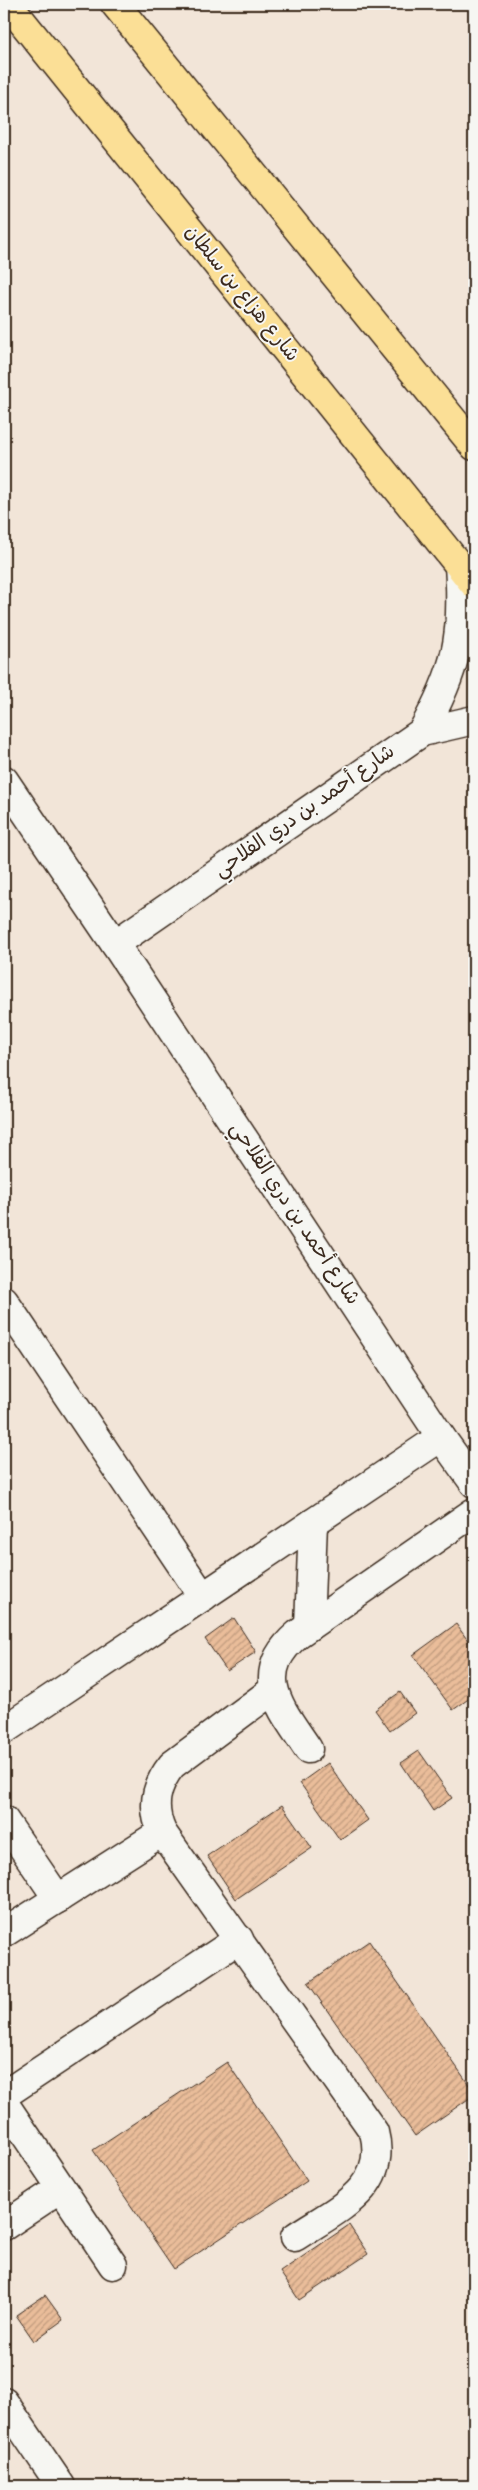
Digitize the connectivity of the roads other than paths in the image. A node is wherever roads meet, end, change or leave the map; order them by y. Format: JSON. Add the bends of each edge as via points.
{"nodes":[{"id":1,"x":8,"y":4,"type":"edge"},
{"id":2,"x":114,"y":4,"type":"edge"},
{"id":3,"x":474,"y":446,"type":"edge"},
{"id":4,"x":466,"y":575,"type":"edge"},
{"id":5,"x":474,"y":720,"type":"edge"},
{"id":6,"x":422,"y":732,"type":"junction"},
{"id":7,"x":4,"y":780,"type":"edge"},
{"id":8,"x":115,"y":944,"type":"junction"},
{"id":9,"x":4,"y":1302,"type":"edge"},
{"id":10,"x":442,"y":1437,"type":"junction"},
{"id":11,"x":474,"y":1483,"type":"edge"},
{"id":12,"x":474,"y":1512,"type":"edge"},
{"id":13,"x":313,"y":1523,"type":"junction"},
{"id":14,"x":203,"y":1597,"type":"junction"},
{"id":15,"x":309,"y":1626,"type":"junction"},
{"id":16,"x":273,"y":1690,"type":"junction"},
{"id":17,"x":4,"y":1730,"type":"edge"},
{"id":18,"x":308,"y":1749,"type":"dead end"},
{"id":19,"x":4,"y":1820,"type":"edge"},
{"id":20,"x":162,"y":1832,"type":"junction"},
{"id":21,"x":58,"y":1899,"type":"junction"},
{"id":22,"x":4,"y":1933,"type":"edge"},
{"id":23,"x":239,"y":1939,"type":"junction"},
{"id":24,"x":4,"y":2095,"type":"edge"},
{"id":25,"x":4,"y":2103,"type":"edge"},
{"id":26,"x":61,"y":2188,"type":"junction"},
{"id":27,"x":4,"y":2226,"type":"edge"},
{"id":28,"x":295,"y":2237,"type":"dead end"},
{"id":29,"x":113,"y":2265,"type":"dead end"},
{"id":30,"x":4,"y":2402,"type":"edge"},
{"id":31,"x":62,"y":2486,"type":"edge"}],
"edges":[{"from":1,"to":4,"type":"main road","name":"شارع هزاع بن سلطان"},
{"from":2,"to":3,"type":"main road"},
{"from":4,"to":6,"type":"street","name":"شارع أحمد بن دري الفلاحي","via":[[457,652],[443,694]]},
{"from":5,"to":6,"type":"street","name":"شارع أحمد بن دري الفلاحي"},
{"from":6,"to":8,"type":"street","name":"شارع أحمد بن دري الفلاحي"},
{"from":7,"to":8,"type":"street","name":"شارع أحمد بن دري الفلاحي"},
{"from":8,"to":10,"type":"street","name":"شارع أحمد بن دري الفلاحي"},
{"from":9,"to":14,"type":"street"},
{"from":10,"to":11,"type":"street","name":"شارع أحمد بن دري الفلاحي"},
{"from":10,"to":13,"type":"street"},
{"from":12,"to":15,"type":"street"},
{"from":13,"to":14,"type":"street"},
{"from":13,"to":15,"type":"street"},
{"from":14,"to":17,"type":"street"},
{"from":15,"to":16,"type":"street","via":[[280,1652],[274,1664]]},
{"from":16,"to":18,"type":"street"},
{"from":16,"to":20,"type":"street","via":[[172,1765],[162,1777],[155,1804]]},
{"from":19,"to":21,"type":"street"},
{"from":20,"to":21,"type":"street"},
{"from":20,"to":23,"type":"street"},
{"from":21,"to":22,"type":"street"},
{"from":23,"to":24,"type":"street"},
{"from":23,"to":28,"type":"street","via":[[365,2118],[374,2132],[378,2148],[370,2180],[359,2193]]},
{"from":25,"to":26,"type":"street"},
{"from":26,"to":27,"type":"street"},
{"from":26,"to":29,"type":"street"},
{"from":30,"to":31,"type":"street"}]}
